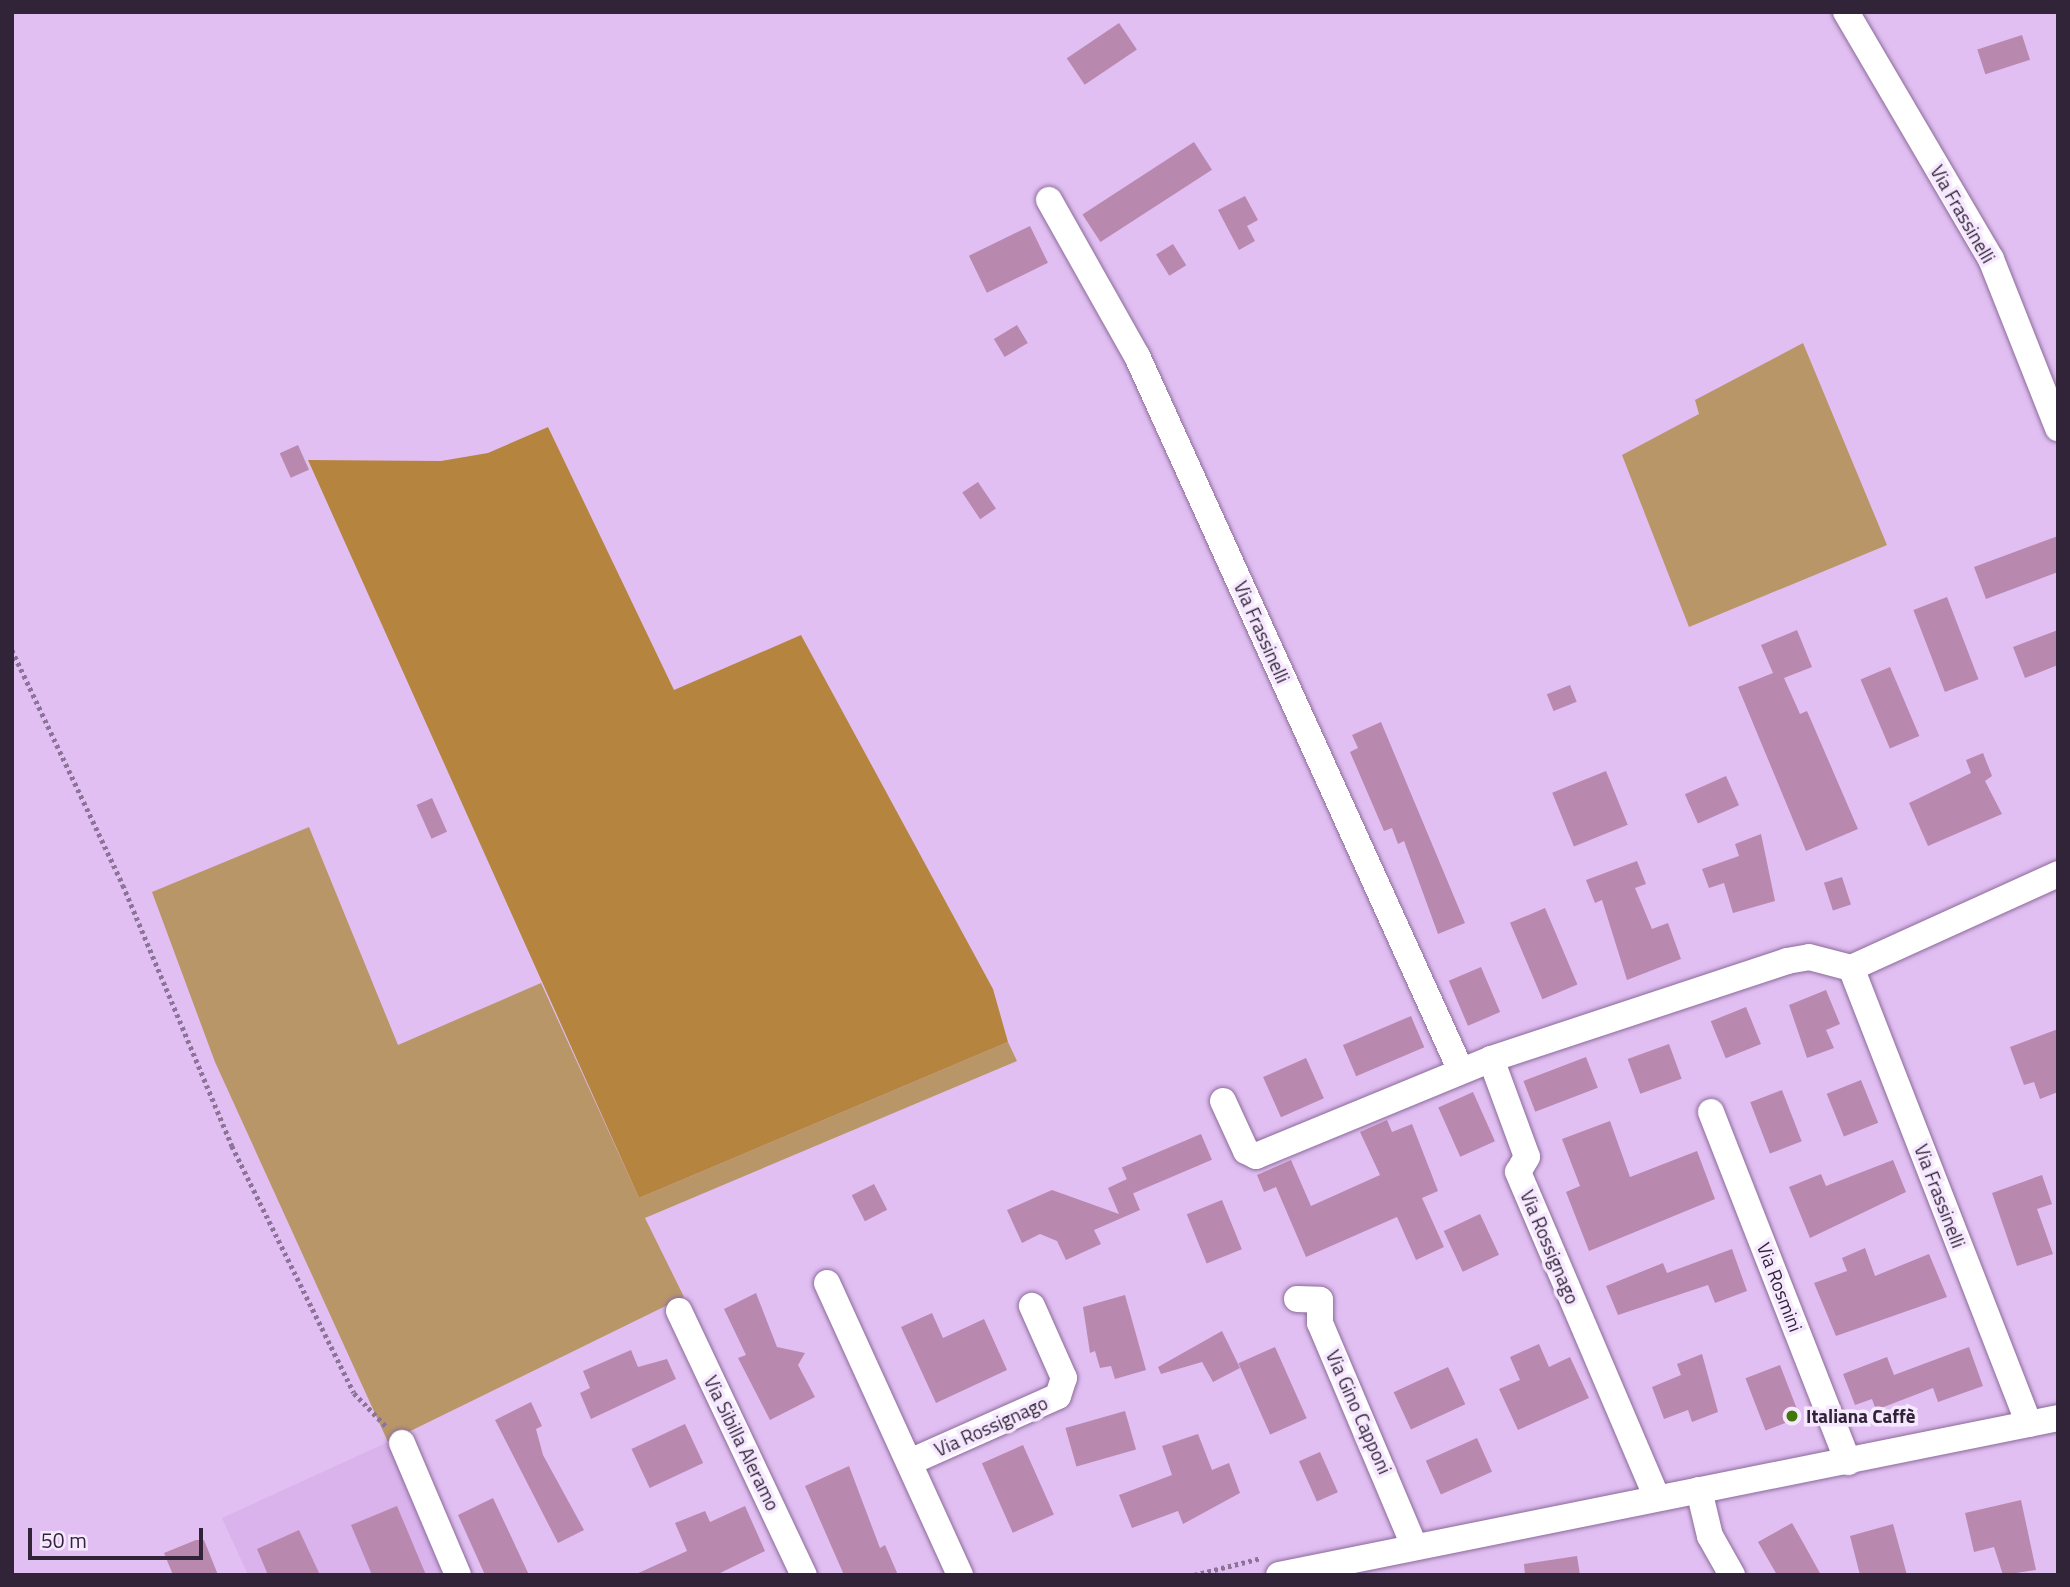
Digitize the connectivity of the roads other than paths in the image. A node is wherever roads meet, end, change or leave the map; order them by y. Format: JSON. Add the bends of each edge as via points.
{"nodes":[{"id":1,"x":1846,"y":12,"type":"edge"},
{"id":2,"x":1049,"y":200,"type":"dead end"},
{"id":3,"x":2058,"y":428,"type":"edge"},
{"id":4,"x":2058,"y":874,"type":"edge"},
{"id":5,"x":1852,"y":968,"type":"junction"},
{"id":6,"x":1490,"y":1059,"type":"junction"},
{"id":7,"x":1461,"y":1071,"type":"junction"},
{"id":8,"x":1223,"y":1101,"type":"dead end"},
{"id":9,"x":1711,"y":1112,"type":"dead end"},
{"id":10,"x":827,"y":1283,"type":"dead end"},
{"id":11,"x":1297,"y":1299,"type":"dead end"},
{"id":12,"x":1032,"y":1306,"type":"dead end"},
{"id":13,"x":679,"y":1311,"type":"dead end"},
{"id":14,"x":2058,"y":1418,"type":"edge"},
{"id":15,"x":2029,"y":1424,"type":"junction"},
{"id":16,"x":402,"y":1443,"type":"road end"},
{"id":17,"x":910,"y":1462,"type":"junction"},
{"id":18,"x":1848,"y":1462,"type":"junction"},
{"id":19,"x":1699,"y":1490,"type":"junction"},
{"id":20,"x":1657,"y":1498,"type":"junction"},
{"id":21,"x":1413,"y":1543,"type":"junction"},
{"id":22,"x":458,"y":1575,"type":"edge"},
{"id":23,"x":804,"y":1575,"type":"edge"},
{"id":24,"x":960,"y":1575,"type":"edge"},
{"id":25,"x":1279,"y":1575,"type":"edge"},
{"id":26,"x":1732,"y":1575,"type":"edge"}],
"edges":[{"from":1,"to":3,"type":"street","name":"Via Frassinelli","via":[[1991,259]]},
{"from":2,"to":7,"type":"street","name":"Via Frassinelli","via":[[1136,356]]},
{"from":4,"to":5,"type":"street"},
{"from":5,"to":6,"type":"street","via":[[1809,957],[1787,961]]},
{"from":5,"to":15,"type":"street","name":"Via Frassinelli"},
{"from":6,"to":7,"type":"street"},
{"from":6,"to":20,"type":"street","name":"Via Rossignago","via":[[1527,1157],[1518,1172]]},
{"from":7,"to":8,"type":"street","via":[[1256,1156],[1245,1151]]},
{"from":9,"to":18,"type":"street","name":"Via Rosmini"},
{"from":10,"to":17,"type":"street","name":"Via Rossignago"},
{"from":11,"to":21,"type":"street","name":"Via Gino Capponi","via":[[1320,1300],[1320,1323]]},
{"from":12,"to":17,"type":"street","name":"Via Rossignago","via":[[1064,1378],[1058,1396]]},
{"from":13,"to":23,"type":"street","name":"Via Sibilla Aleramo"},
{"from":14,"to":15,"type":"street"},
{"from":15,"to":18,"type":"street"},
{"from":16,"to":22,"type":"street"},
{"from":17,"to":24,"type":"street","name":"Via Rossignago"},
{"from":18,"to":19,"type":"street"},
{"from":19,"to":20,"type":"street"},
{"from":19,"to":26,"type":"street","via":[[1710,1536]]},
{"from":20,"to":21,"type":"street"},
{"from":21,"to":25,"type":"street"}]}
